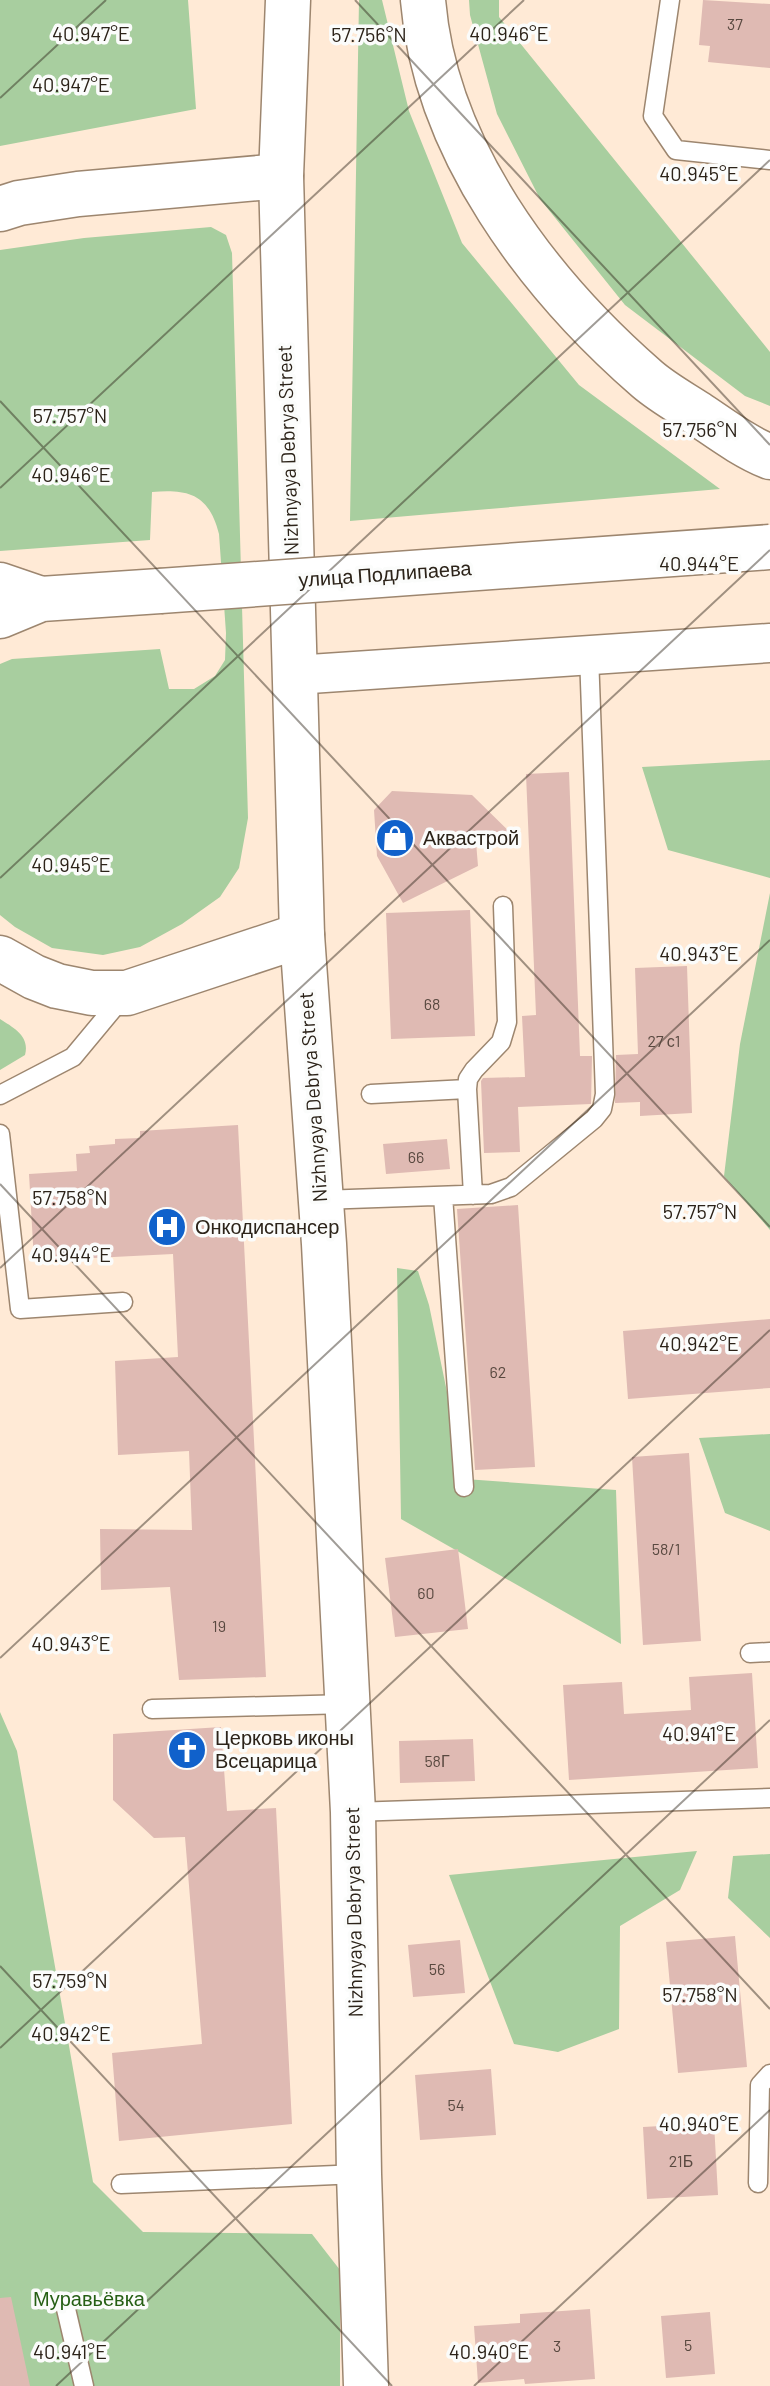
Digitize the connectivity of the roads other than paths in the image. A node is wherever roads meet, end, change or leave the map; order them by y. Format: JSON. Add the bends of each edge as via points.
{"nodes":[{"id":1,"x":288,"y":0,"type":"edge"},
{"id":2,"x":423,"y":0,"type":"edge"},
{"id":3,"x":670,"y":0,"type":"edge"},
{"id":4,"x":770,"y":160,"type":"edge"},
{"id":5,"x":281,"y":176,"type":"junction"},
{"id":6,"x":0,"y":209,"type":"edge"},
{"id":7,"x":770,"y":457,"type":"edge"},
{"id":8,"x":770,"y":547,"type":"edge"},
{"id":9,"x":0,"y":585,"type":"edge"},
{"id":10,"x":20,"y":601,"type":"edge"},
{"id":11,"x":0,"y":616,"type":"edge"},
{"id":12,"x":770,"y":643,"type":"edge"},
{"id":13,"x":589,"y":655,"type":"junction"},
{"id":14,"x":295,"y":675,"type":"junction"},
{"id":15,"x":503,"y":906,"type":"dead end"},
{"id":16,"x":302,"y":935,"type":"junction"},
{"id":17,"x":0,"y":958,"type":"edge"},
{"id":18,"x":127,"y":993,"type":"junction"},
{"id":19,"x":467,"y":1089,"type":"junction"},
{"id":20,"x":371,"y":1094,"type":"dead end"},
{"id":21,"x":0,"y":1095,"type":"edge"},
{"id":22,"x":0,"y":1134,"type":"edge"},
{"id":23,"x":473,"y":1195,"type":"junction"},
{"id":24,"x":443,"y":1196,"type":"junction"},
{"id":25,"x":321,"y":1200,"type":"junction"},
{"id":26,"x":123,"y":1302,"type":"dead end"},
{"id":27,"x":464,"y":1487,"type":"dead end"},
{"id":28,"x":770,"y":1652,"type":"edge"},
{"id":29,"x":750,"y":1653,"type":"dead end"},
{"id":30,"x":348,"y":1704,"type":"junction"},
{"id":31,"x":152,"y":1709,"type":"dead end"},
{"id":32,"x":770,"y":1798,"type":"edge"},
{"id":33,"x":353,"y":1812,"type":"junction"},
{"id":34,"x":770,"y":2074,"type":"edge"},
{"id":35,"x":359,"y":2174,"type":"junction"},
{"id":36,"x":758,"y":2183,"type":"dead end"},
{"id":37,"x":121,"y":2184,"type":"dead end"},
{"id":38,"x":66,"y":2309,"type":"dead end"},
{"id":39,"x":84,"y":2386,"type":"edge"},
{"id":40,"x":366,"y":2386,"type":"edge"}],
"edges":[{"from":1,"to":5,"type":"main road","name":"Nizhnyaya Debrya Street"},
{"from":2,"to":7,"type":"main road","via":[[426,32],[452,117],[492,203],[562,298],[649,381]]},
{"from":3,"to":4,"type":"lane","via":[[653,116],[676,150]]},
{"from":5,"to":6,"type":"main road","via":[[78,194]]},
{"from":5,"to":14,"type":"main road","name":"Nizhnyaya Debrya Street"},
{"from":8,"to":10,"type":"main road","name":"улица Подлипаева","bridge":true},
{"from":9,"to":10,"type":"main road"},
{"from":10,"to":11,"type":"main road"},
{"from":12,"to":13,"type":"street"},
{"from":13,"to":14,"type":"street"},
{"from":13,"to":23,"type":"lane","via":[[602,1109],[511,1187]]},
{"from":14,"to":16,"type":"main road","name":"Nizhnyaya Debrya Street"},
{"from":15,"to":19,"type":"lane","via":[[507,1022],[501,1042],[474,1070]]},
{"from":16,"to":18,"type":"main road"},
{"from":16,"to":25,"type":"main road","name":"Nizhnyaya Debrya Street"},
{"from":17,"to":18,"type":"main road","via":[[57,986]]},
{"from":18,"to":21,"type":"lane","via":[[73,1057]]},
{"from":19,"to":20,"type":"lane"},
{"from":19,"to":23,"type":"lane"},
{"from":22,"to":26,"type":"lane","via":[[20,1309]]},
{"from":23,"to":24,"type":"lane"},
{"from":24,"to":25,"type":"lane"},
{"from":24,"to":27,"type":"lane"},
{"from":25,"to":30,"type":"main road","name":"Nizhnyaya Debrya Street"},
{"from":28,"to":29,"type":"lane"},
{"from":30,"to":31,"type":"lane"},
{"from":30,"to":33,"type":"main road","name":"Nizhnyaya Debrya Street"},
{"from":32,"to":33,"type":"lane"},
{"from":33,"to":35,"type":"main road","name":"Nizhnyaya Debrya Street"},
{"from":34,"to":36,"type":"lane","via":[[760,2085]]},
{"from":35,"to":37,"type":"lane"},
{"from":35,"to":40,"type":"main road","name":"Nizhnyaya Debrya Street"},
{"from":38,"to":39,"type":"lane"}]}
